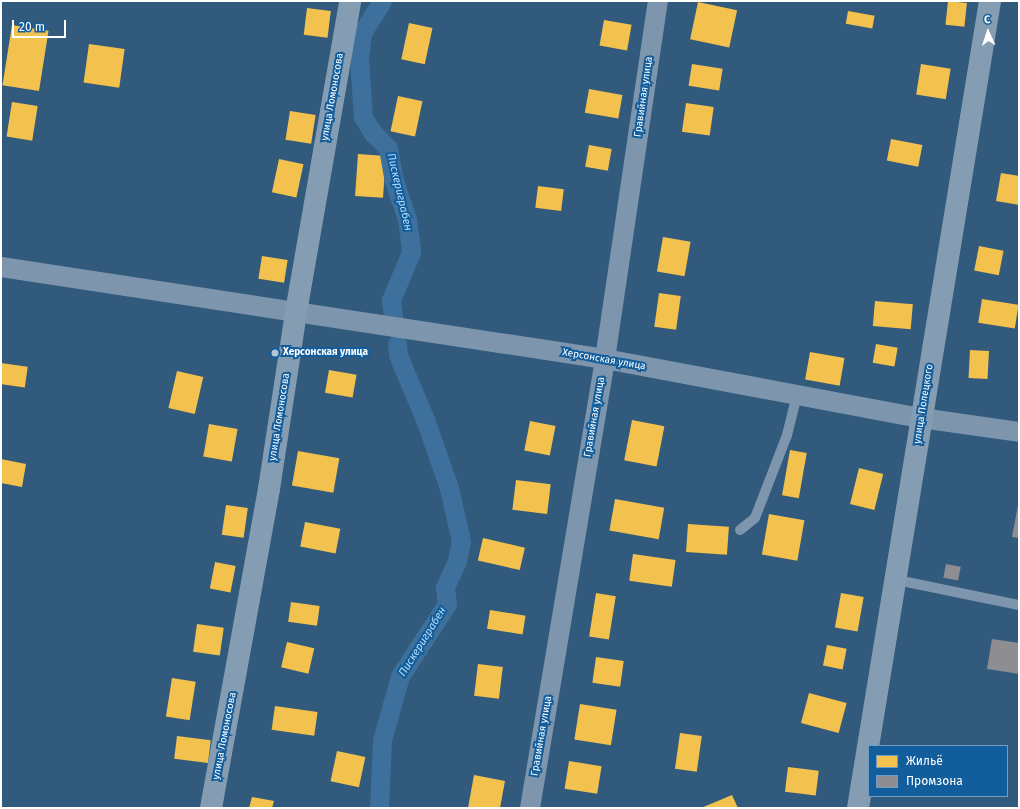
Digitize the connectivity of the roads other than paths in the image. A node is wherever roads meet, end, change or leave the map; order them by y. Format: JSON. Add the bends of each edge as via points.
{"nodes":[{"id":1,"x":350,"y":1,"type":"edge"},
{"id":2,"x":658,"y":1,"type":"edge"},
{"id":3,"x":990,"y":1,"type":"edge"},
{"id":4,"x":1,"y":267,"type":"edge"},
{"id":5,"x":296,"y":312,"type":"junction"},
{"id":6,"x":605,"y":359,"type":"junction"},
{"id":7,"x":797,"y":395,"type":"junction"},
{"id":8,"x":921,"y":418,"type":"junction"},
{"id":9,"x":1019,"y":432,"type":"edge"},
{"id":10,"x":740,"y":530,"type":"dead end"},
{"id":11,"x":897,"y":580,"type":"junction"},
{"id":12,"x":1019,"y":605,"type":"edge"},
{"id":13,"x":869,"y":745,"type":"edge"},
{"id":14,"x":868,"y":750,"type":"edge"},
{"id":15,"x":211,"y":808,"type":"edge"},
{"id":16,"x":530,"y":808,"type":"edge"},
{"id":17,"x":858,"y":808,"type":"edge"}],
"edges":[{"from":1,"to":5,"type":"street","name":"улица Ломоносова"},
{"from":2,"to":6,"type":"street","name":"Гравийная улица"},
{"from":3,"to":8,"type":"street","name":"улица Полецкого"},
{"from":4,"to":5,"type":"street","name":"Херсонская улица"},
{"from":5,"to":6,"type":"street","name":"Херсонская улица"},
{"from":5,"to":15,"type":"street","name":"улица Ломоносова","via":[[265,512]]},
{"from":6,"to":7,"type":"street","name":"Херсонская улица"},
{"from":6,"to":16,"type":"street","name":"Гравийная улица"},
{"from":7,"to":8,"type":"street","name":"Херсонская улица"},
{"from":7,"to":10,"type":"lane","via":[[787,434],[755,518]]},
{"from":8,"to":9,"type":"street","name":"Херсонская улица"},
{"from":8,"to":11,"type":"street","name":"улица Полецкого"},
{"from":11,"to":12,"type":"lane"},
{"from":11,"to":13,"type":"street","name":"улица Полецкого"},
{"from":14,"to":17,"type":"street","name":"улица Полецкого"}]}
